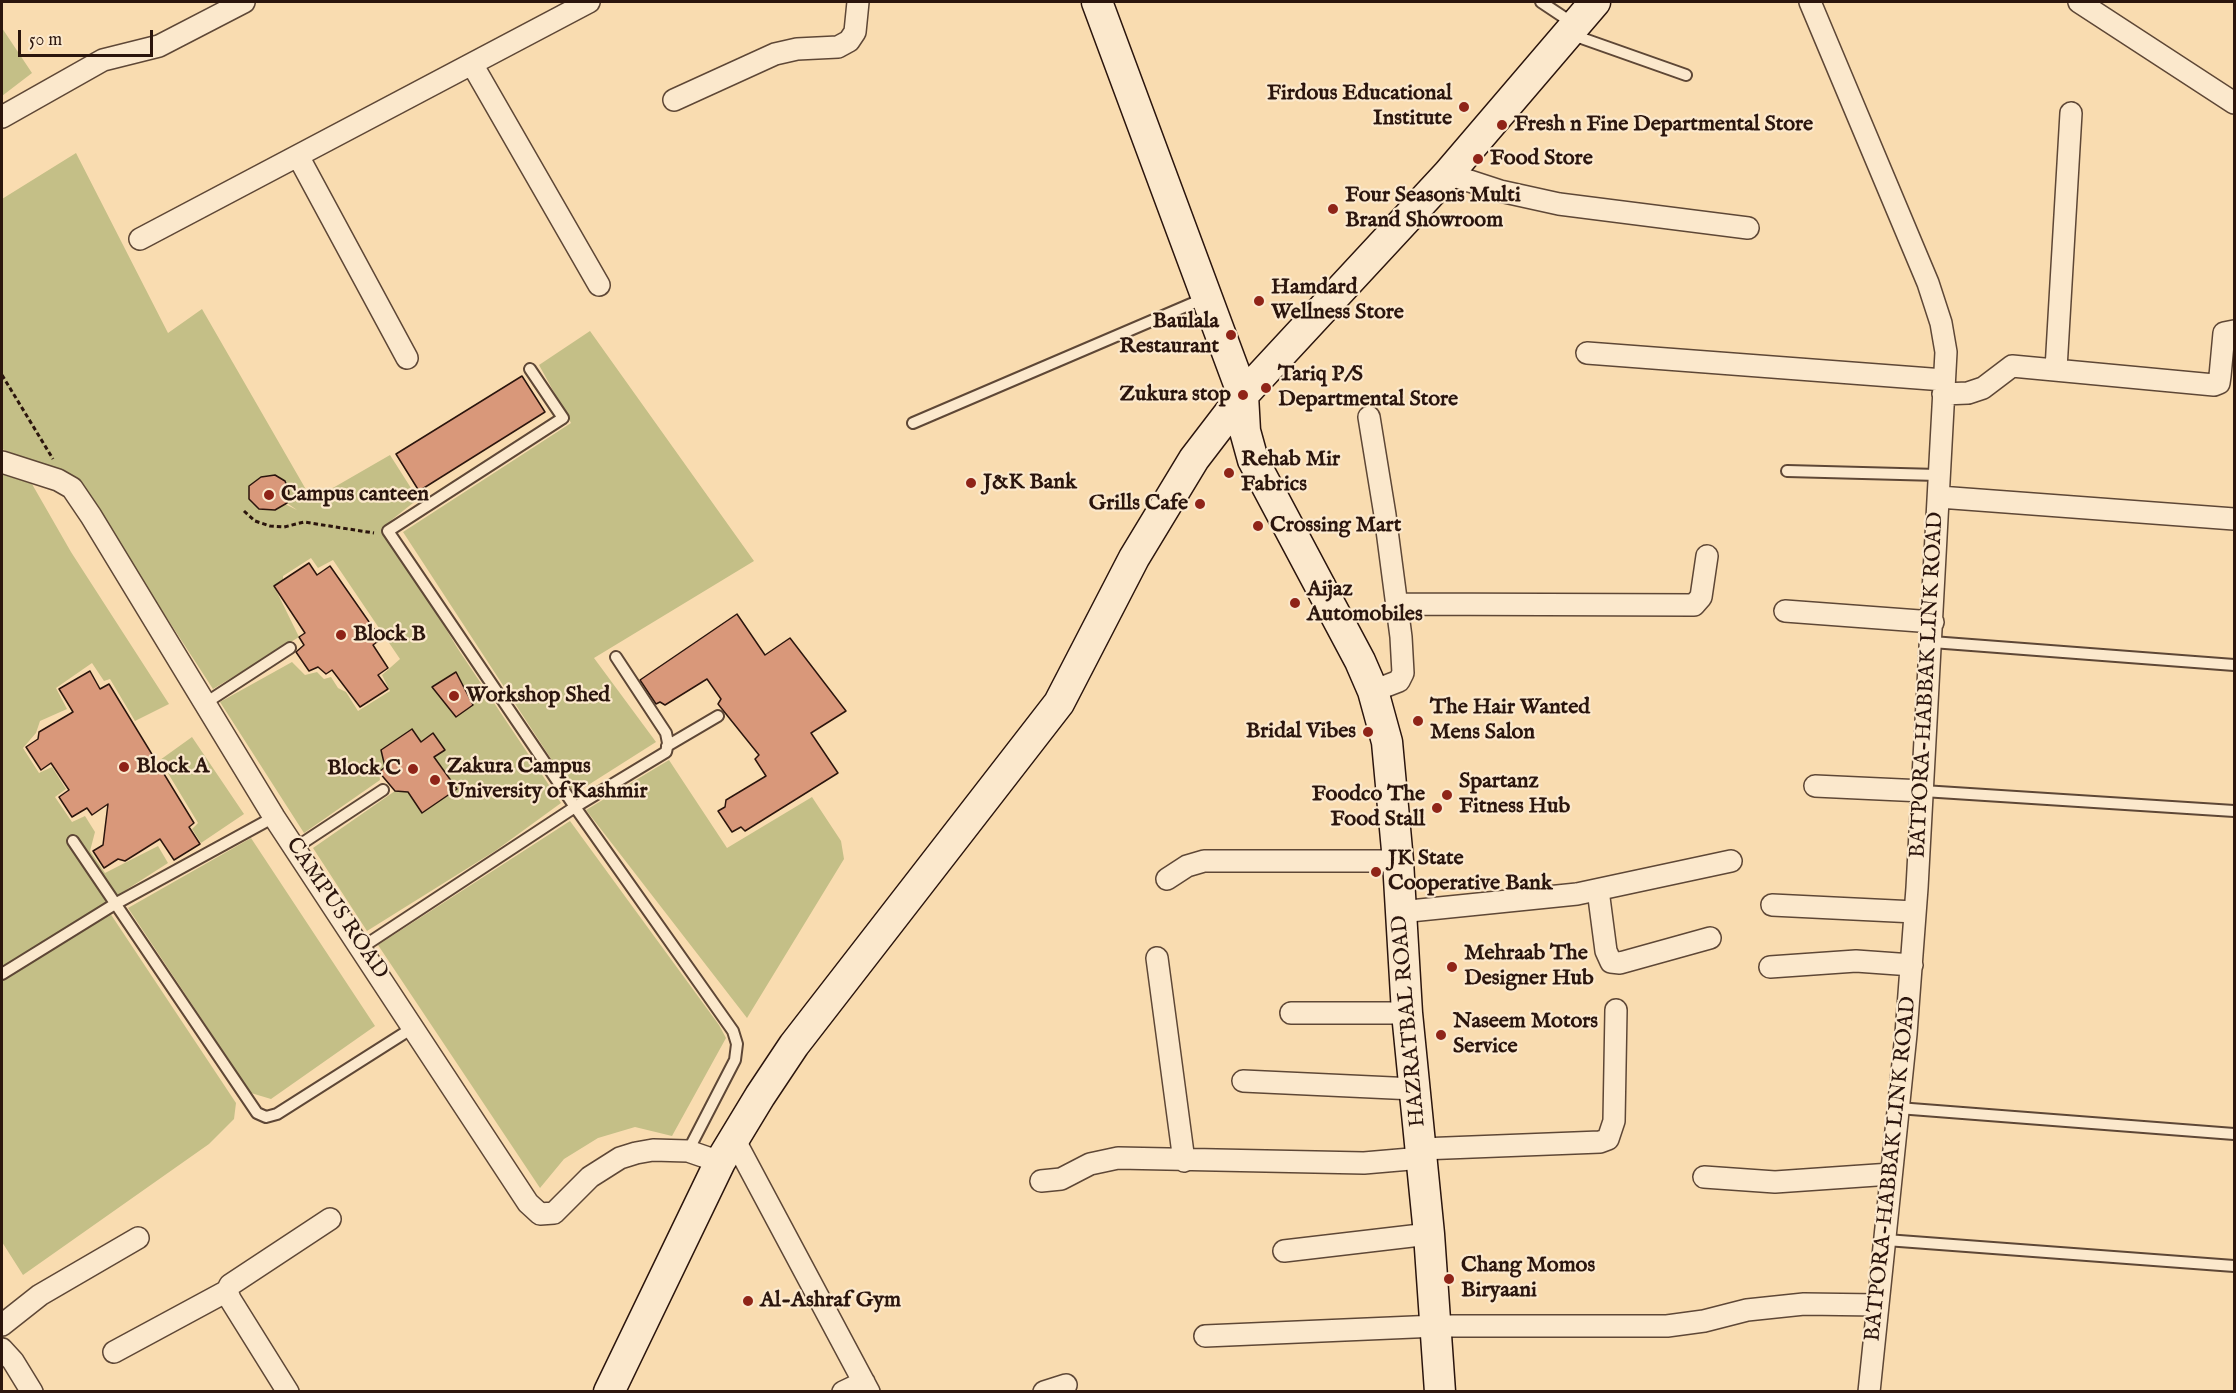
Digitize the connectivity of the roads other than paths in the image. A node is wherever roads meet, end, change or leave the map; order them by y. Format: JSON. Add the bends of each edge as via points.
{"nodes":[{"id":1,"x":244,"y":2,"type":"edge"},
{"id":2,"x":589,"y":2,"type":"edge"},
{"id":3,"x":858,"y":2,"type":"edge"},
{"id":4,"x":1097,"y":2,"type":"edge"},
{"id":5,"x":1541,"y":2,"type":"edge"},
{"id":6,"x":1595,"y":2,"type":"edge"},
{"id":7,"x":1810,"y":2,"type":"edge"},
{"id":8,"x":2079,"y":2,"type":"edge"},
{"id":9,"x":1573,"y":30,"type":"junction"},
{"id":10,"x":472,"y":64,"type":"junction"},
{"id":11,"x":1686,"y":75,"type":"dead end"},
{"id":12,"x":674,"y":100,"type":"dead end"},
{"id":13,"x":2235,"y":103,"type":"edge"},
{"id":14,"x":2071,"y":113,"type":"dead end"},
{"id":15,"x":2,"y":117,"type":"edge"},
{"id":16,"x":298,"y":156,"type":"junction"},
{"id":17,"x":1448,"y":174,"type":"junction"},
{"id":18,"x":1748,"y":228,"type":"dead end"},
{"id":19,"x":140,"y":239,"type":"dead end"},
{"id":20,"x":599,"y":285,"type":"dead end"},
{"id":21,"x":1205,"y":298,"type":"junction"},
{"id":22,"x":2235,"y":331,"type":"edge"},
{"id":23,"x":1587,"y":354,"type":"dead end"},
{"id":24,"x":407,"y":358,"type":"dead end"},
{"id":25,"x":530,"y":369,"type":"dead end"},
{"id":26,"x":2056,"y":369,"type":"junction"},
{"id":27,"x":1944,"y":387,"type":"junction"},
{"id":28,"x":1243,"y":395,"type":"junction"},
{"id":29,"x":1369,"y":417,"type":"dead end"},
{"id":30,"x":913,"y":423,"type":"dead end"},
{"id":31,"x":2,"y":462,"type":"edge"},
{"id":32,"x":1787,"y":471,"type":"dead end"},
{"id":33,"x":1938,"y":475,"type":"junction"},
{"id":34,"x":1939,"y":497,"type":"junction"},
{"id":35,"x":2235,"y":519,"type":"edge"},
{"id":36,"x":1707,"y":556,"type":"dead end"},
{"id":37,"x":1396,"y":604,"type":"junction"},
{"id":38,"x":1785,"y":612,"type":"dead end"},
{"id":39,"x":1932,"y":632,"type":"junction"},
{"id":40,"x":290,"y":648,"type":"dead end"},
{"id":41,"x":616,"y":657,"type":"dead end"},
{"id":42,"x":2235,"y":665,"type":"edge"},
{"id":43,"x":1373,"y":691,"type":"junction"},
{"id":44,"x":204,"y":704,"type":"junction"},
{"id":45,"x":718,"y":716,"type":"dead end"},
{"id":46,"x":667,"y":746,"type":"junction"},
{"id":47,"x":1815,"y":786,"type":"dead end"},
{"id":48,"x":383,"y":790,"type":"dead end"},
{"id":49,"x":1923,"y":791,"type":"junction"},
{"id":50,"x":575,"y":807,"type":"junction"},
{"id":51,"x":2235,"y":811,"type":"edge"},
{"id":52,"x":274,"y":817,"type":"junction"},
{"id":53,"x":72,"y":841,"type":"dead end"},
{"id":54,"x":295,"y":848,"type":"junction"},
{"id":55,"x":1398,"y":861,"type":"junction"},
{"id":56,"x":1731,"y":861,"type":"dead end"},
{"id":57,"x":1167,"y":879,"type":"dead end"},
{"id":58,"x":1598,"y":890,"type":"junction"},
{"id":59,"x":114,"y":904,"type":"junction"},
{"id":60,"x":1772,"y":905,"type":"dead end"},
{"id":61,"x":1401,"y":912,"type":"junction"},
{"id":62,"x":1915,"y":912,"type":"junction"},
{"id":63,"x":1710,"y":938,"type":"dead end"},
{"id":64,"x":361,"y":948,"type":"junction"},
{"id":65,"x":1157,"y":958,"type":"dead end"},
{"id":66,"x":1911,"y":965,"type":"junction"},
{"id":67,"x":1770,"y":967,"type":"dead end"},
{"id":68,"x":2,"y":974,"type":"edge"},
{"id":69,"x":1617,"y":1010,"type":"dead end"},
{"id":70,"x":1291,"y":1013,"type":"dead end"},
{"id":71,"x":1407,"y":1013,"type":"junction"},
{"id":72,"x":414,"y":1027,"type":"junction"},
{"id":73,"x":1243,"y":1081,"type":"dead end"},
{"id":74,"x":1414,"y":1089,"type":"junction"},
{"id":75,"x":1898,"y":1108,"type":"junction"},
{"id":76,"x":2235,"y":1134,"type":"edge"},
{"id":77,"x":727,"y":1150,"type":"junction"},
{"id":78,"x":688,"y":1151,"type":"junction"},
{"id":79,"x":1421,"y":1154,"type":"junction"},
{"id":80,"x":1184,"y":1161,"type":"junction"},
{"id":81,"x":1891,"y":1174,"type":"junction"},
{"id":82,"x":1704,"y":1177,"type":"dead end"},
{"id":83,"x":1041,"y":1181,"type":"dead end"},
{"id":84,"x":330,"y":1219,"type":"dead end"},
{"id":85,"x":1429,"y":1234,"type":"junction"},
{"id":86,"x":138,"y":1238,"type":"dead end"},
{"id":87,"x":1886,"y":1240,"type":"junction"},
{"id":88,"x":1284,"y":1251,"type":"dead end"},
{"id":89,"x":2235,"y":1266,"type":"edge"},
{"id":90,"x":227,"y":1291,"type":"junction"},
{"id":91,"x":1878,"y":1305,"type":"junction"},
{"id":92,"x":2,"y":1325,"type":"edge"},
{"id":93,"x":1437,"y":1326,"type":"junction"},
{"id":94,"x":1205,"y":1336,"type":"dead end"},
{"id":95,"x":2,"y":1349,"type":"edge"},
{"id":96,"x":114,"y":1352,"type":"dead end"},
{"id":97,"x":1066,"y":1385,"type":"dead end"},
{"id":98,"x":866,"y":1387,"type":"edge"},
{"id":99,"x":32,"y":1392,"type":"edge"},
{"id":100,"x":288,"y":1392,"type":"edge"},
{"id":101,"x":609,"y":1392,"type":"edge"},
{"id":102,"x":843,"y":1392,"type":"edge"},
{"id":103,"x":1044,"y":1392,"type":"edge"},
{"id":104,"x":1440,"y":1392,"type":"edge"},
{"id":105,"x":1869,"y":1392,"type":"edge"}],
"edges":[{"from":1,"to":15,"type":"street","via":[[159,46],[103,60]]},
{"from":2,"to":10,"type":"street"},
{"from":3,"to":12,"type":"street","via":[[855,32],[838,47],[775,54]]},
{"from":4,"to":21,"type":"main road","name":"HAZRATBAL ROAD"},
{"from":5,"to":9,"type":"lane"},
{"from":6,"to":9,"type":"main road"},
{"from":7,"to":27,"type":"street","name":"BATPORA-HABBAK LINK ROAD","via":[[1928,283],[1946,352]]},
{"from":8,"to":13,"type":"street"},
{"from":9,"to":11,"type":"lane"},
{"from":9,"to":17,"type":"main road"},
{"from":10,"to":16,"type":"street"},
{"from":10,"to":20,"type":"street"},
{"from":14,"to":26,"type":"street"},
{"from":16,"to":19,"type":"street"},
{"from":16,"to":24,"type":"street"},
{"from":17,"to":18,"type":"street","via":[[1559,204]]},
{"from":17,"to":28,"type":"main road"},
{"from":21,"to":28,"type":"main road","name":"HAZRATBAL ROAD"},
{"from":21,"to":30,"type":"lane"},
{"from":22,"to":26,"type":"street","via":[[2224,333],[2219,383],[2214,385]]},
{"from":23,"to":27,"type":"street"},
{"from":25,"to":50,"type":"lane","via":[[563,418],[388,531]]},
{"from":26,"to":27,"type":"street","via":[[2012,366],[1983,388],[1968,393]]},
{"from":27,"to":33,"type":"street","name":"BATPORA-HABBAK LINK ROAD"},
{"from":28,"to":43,"type":"main road","name":"HAZRATBAL ROAD","via":[[1245,431],[1253,460]]},
{"from":28,"to":77,"type":"main road","via":[[1177,484],[1059,703],[794,1045]]},
{"from":29,"to":37,"type":"street"},
{"from":31,"to":44,"type":"street","name":"CAMPUS ROAD","via":[[72,488]]},
{"from":32,"to":33,"type":"lane"},
{"from":33,"to":34,"type":"street","name":"BATPORA-HABBAK LINK ROAD"},
{"from":34,"to":35,"type":"street"},
{"from":34,"to":39,"type":"street","name":"BATPORA-HABBAK LINK ROAD"},
{"from":36,"to":37,"type":"street","via":[[1701,597],[1694,605]]},
{"from":37,"to":43,"type":"street","via":[[1403,673],[1399,681]]},
{"from":38,"to":39,"type":"street"},
{"from":39,"to":42,"type":"lane"},
{"from":39,"to":49,"type":"street","name":"BATPORA-HABBAK LINK ROAD"},
{"from":40,"to":44,"type":"lane"},
{"from":41,"to":46,"type":"lane","via":[[666,733]]},
{"from":43,"to":55,"type":"main road","name":"HAZRATBAL ROAD","via":[[1387,742]]},
{"from":44,"to":52,"type":"street","name":"CAMPUS ROAD"},
{"from":45,"to":46,"type":"lane"},
{"from":46,"to":50,"type":"lane","via":[[666,752]]},
{"from":47,"to":49,"type":"street"},
{"from":48,"to":54,"type":"lane"},
{"from":49,"to":51,"type":"lane"},
{"from":49,"to":62,"type":"street","name":"BATPORA-HABBAK LINK ROAD"},
{"from":50,"to":64,"type":"lane"},
{"from":50,"to":78,"type":"lane","via":[[733,1031],[737,1044],[735,1060]]},
{"from":52,"to":54,"type":"street","name":"CAMPUS ROAD"},
{"from":52,"to":59,"type":"lane"},
{"from":53,"to":59,"type":"lane"},
{"from":54,"to":64,"type":"street","name":"CAMPUS ROAD"},
{"from":55,"to":57,"type":"street","via":[[1204,861]]},
{"from":55,"to":61,"type":"main road","name":"HAZRATBAL ROAD"},
{"from":56,"to":58,"type":"street"},
{"from":58,"to":61,"type":"street"},
{"from":58,"to":63,"type":"street","via":[[1611,962],[1620,963]]},
{"from":59,"to":68,"type":"lane"},
{"from":59,"to":72,"type":"lane","via":[[257,1113],[266,1117],[277,1114]]},
{"from":60,"to":62,"type":"street"},
{"from":61,"to":71,"type":"main road","name":"HAZRATBAL ROAD"},
{"from":62,"to":66,"type":"street","name":"BATPORA-HABBAK LINK ROAD"},
{"from":64,"to":72,"type":"street","name":"CAMPUS ROAD"},
{"from":65,"to":80,"type":"street"},
{"from":66,"to":67,"type":"street","via":[[1856,961]]},
{"from":66,"to":75,"type":"street","name":"BATPORA-HABBAK LINK ROAD"},
{"from":69,"to":79,"type":"street","via":[[1614,1121],[1608,1139]]},
{"from":70,"to":71,"type":"street"},
{"from":71,"to":74,"type":"main road","name":"HAZRATBAL ROAD"},
{"from":72,"to":78,"type":"street","name":"CAMPUS ROAD","via":[[528,1203],[540,1214],[554,1213],[590,1177],[620,1158],[653,1150]]},
{"from":73,"to":74,"type":"street"},
{"from":74,"to":79,"type":"main road","name":"HAZRATBAL ROAD"},
{"from":75,"to":76,"type":"lane"},
{"from":75,"to":81,"type":"street","name":"BATPORA-HABBAK LINK ROAD"},
{"from":77,"to":78,"type":"street","name":"CAMPUS ROAD"},
{"from":77,"to":98,"type":"street"},
{"from":77,"to":101,"type":"main road"},
{"from":79,"to":80,"type":"street","via":[[1364,1163]]},
{"from":79,"to":85,"type":"main road","name":"HAZRATBAL ROAD"},
{"from":80,"to":83,"type":"street","via":[[1102,1160],[1061,1179]]},
{"from":81,"to":82,"type":"street","via":[[1775,1182]]},
{"from":81,"to":87,"type":"street","name":"BATPORA-HABBAK LINK ROAD"},
{"from":84,"to":90,"type":"street","via":[[230,1285]]},
{"from":85,"to":88,"type":"street"},
{"from":85,"to":93,"type":"main road","name":"HAZRATBAL ROAD"},
{"from":86,"to":92,"type":"street","via":[[40,1295]]},
{"from":87,"to":89,"type":"lane"},
{"from":87,"to":91,"type":"street","name":"BATPORA-HABBAK LINK ROAD"},
{"from":90,"to":96,"type":"street"},
{"from":90,"to":100,"type":"street"},
{"from":91,"to":93,"type":"street","via":[[1804,1304],[1747,1310],[1667,1326]]},
{"from":91,"to":105,"type":"street","name":"BATPORA-HABBAK LINK ROAD"},
{"from":93,"to":94,"type":"street"},
{"from":93,"to":104,"type":"main road","name":"HAZRATBAL ROAD"},
{"from":95,"to":99,"type":"street"},
{"from":97,"to":103,"type":"street"},
{"from":98,"to":102,"type":"street"}]}
